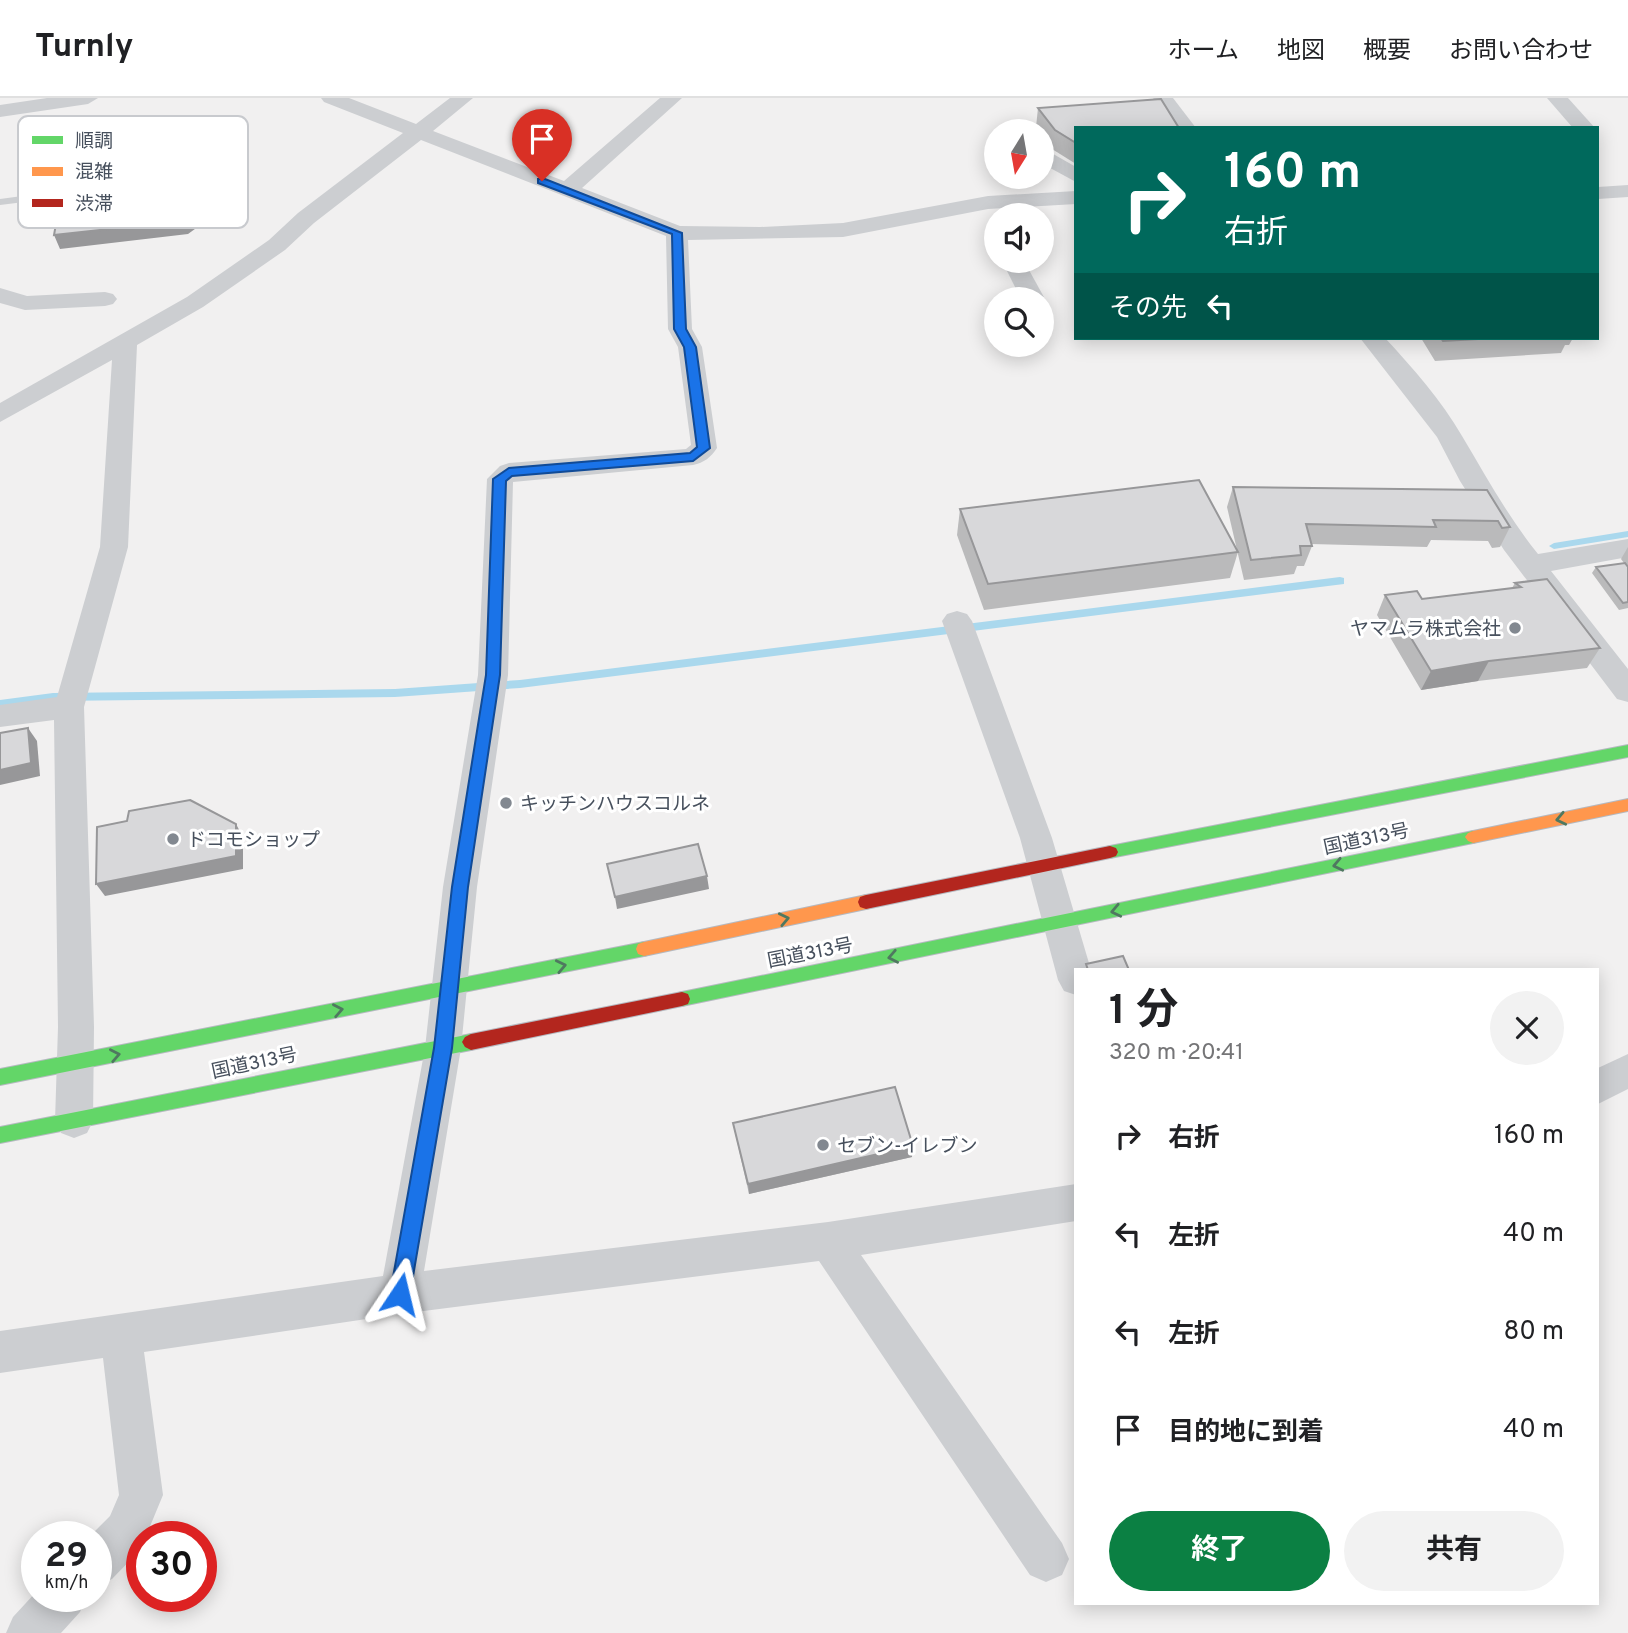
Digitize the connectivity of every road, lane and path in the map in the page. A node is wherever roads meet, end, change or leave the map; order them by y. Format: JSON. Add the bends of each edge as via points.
{"nodes":[{"id":1,"x":88,"y":98,"type":"edge"},
{"id":2,"x":331,"y":98,"type":"edge"},
{"id":3,"x":463,"y":98,"type":"edge"},
{"id":4,"x":671,"y":98,"type":"edge"},
{"id":5,"x":1163,"y":98,"type":"edge"},
{"id":6,"x":1557,"y":98,"type":"edge"},
{"id":7,"x":43,"y":101,"type":"edge"},
{"id":8,"x":0,"y":111,"type":"edge"},
{"id":9,"x":1184,"y":126,"type":"edge"},
{"id":10,"x":1583,"y":126,"type":"edge"},
{"id":11,"x":419,"y":132,"type":"junction"},
{"id":12,"x":1054,"y":162,"type":"edge"},
{"id":13,"x":1074,"y":175,"type":"edge"},
{"id":14,"x":566,"y":191,"type":"junction"},
{"id":15,"x":1074,"y":197,"type":"edge"},
{"id":16,"x":18,"y":200,"type":"edge"},
{"id":17,"x":0,"y":202,"type":"edge"},
{"id":18,"x":677,"y":233,"type":"junction"},
{"id":19,"x":0,"y":295,"type":"edge"},
{"id":20,"x":105,"y":299,"type":"dead end"},
{"id":21,"x":1374,"y":340,"type":"edge"},
{"id":22,"x":125,"y":344,"type":"junction"},
{"id":23,"x":0,"y":414,"type":"edge"},
{"id":24,"x":1628,"y":548,"type":"edge"},
{"id":25,"x":1539,"y":580,"type":"junction"},
{"id":26,"x":960,"y":628,"type":"dead end"},
{"id":27,"x":1628,"y":691,"type":"edge"},
{"id":28,"x":71,"y":700,"type":"junction"},
{"id":29,"x":0,"y":716,"type":"edge"},
{"id":30,"x":1628,"y":751,"type":"edge"},
{"id":31,"x":1628,"y":805,"type":"edge"},
{"id":32,"x":1044,"y":865,"type":"junction"},
{"id":33,"x":1060,"y":923,"type":"junction"},
{"id":34,"x":1074,"y":973,"type":"edge"},
{"id":35,"x":450,"y":989,"type":"junction"},
{"id":36,"x":443,"y":1048,"type":"junction"},
{"id":37,"x":74,"y":1063,"type":"junction"},
{"id":38,"x":1628,"y":1070,"type":"edge"},
{"id":39,"x":0,"y":1077,"type":"edge"},
{"id":40,"x":1599,"y":1086,"type":"edge"},
{"id":41,"x":74,"y":1121,"type":"junction"},
{"id":42,"x":0,"y":1135,"type":"edge"},
{"id":43,"x":1074,"y":1202,"type":"edge"},
{"id":44,"x":828,"y":1241,"type":"junction"},
{"id":45,"x":400,"y":1294,"type":"junction"},
{"id":46,"x":121,"y":1335,"type":"junction"},
{"id":47,"x":0,"y":1352,"type":"edge"},
{"id":48,"x":112,"y":1546,"type":"edge"},
{"id":49,"x":1046,"y":1559,"type":"dead end"},
{"id":50,"x":49,"y":1612,"type":"edge"},
{"id":51,"x":30,"y":1633,"type":"edge"}],
"edges":[{"from":1,"to":7,"type":"street"},
{"from":2,"to":11,"type":"street"},
{"from":3,"to":11,"type":"street"},
{"from":4,"to":14,"type":"street"},
{"from":5,"to":9,"type":"street"},
{"from":6,"to":10,"type":"street"},
{"from":7,"to":8,"type":"street"},
{"from":11,"to":14,"type":"street"},
{"from":11,"to":22,"type":"street","via":[[277,245]]},
{"from":12,"to":13,"type":"street"},
{"from":14,"to":18,"type":"street"},
{"from":15,"to":18,"type":"street","via":[[1039,195],[987,211],[843,230]]},
{"from":16,"to":17,"type":"lane"},
{"from":18,"to":35,"type":"street","via":[[680,329],[690,347],[704,448],[693,457],[509,472],[500,479],[492,686],[460,887]]},
{"from":19,"to":20,"type":"street","via":[[25,303]]},
{"from":21,"to":25,"type":"street","via":[[1448,435]]},
{"from":22,"to":23,"type":"street"},
{"from":22,"to":28,"type":"street","via":[[114,547]]},
{"from":24,"to":25,"type":"street"},
{"from":25,"to":27,"type":"street"},
{"from":26,"to":32,"type":"street"},
{"from":28,"to":29,"type":"street"},
{"from":28,"to":37,"type":"street"},
{"from":30,"to":32,"type":"highway","name":"国道313号"},
{"from":31,"to":33,"type":"highway","name":"国道313号","one_way":true},
{"from":32,"to":33,"type":"street"},
{"from":35,"to":32,"type":"highway","name":"国道313号","one_way":true},
{"from":33,"to":34,"type":"street"},
{"from":33,"to":36,"type":"highway","name":"国道313号","one_way":true},
{"from":35,"to":36,"type":"street"},
{"from":37,"to":35,"type":"highway","name":"国道313号","one_way":true},
{"from":36,"to":41,"type":"highway","name":"国道313号"},
{"from":36,"to":45,"type":"street"},
{"from":37,"to":39,"type":"highway","name":"国道313号"},
{"from":37,"to":41,"type":"street"},
{"from":38,"to":40,"type":"street"},
{"from":41,"to":42,"type":"highway","name":"国道313号"},
{"from":43,"to":44,"type":"street"},
{"from":44,"to":45,"type":"street"},
{"from":44,"to":49,"type":"street"},
{"from":45,"to":46,"type":"street"},
{"from":46,"to":47,"type":"street"},
{"from":46,"to":48,"type":"street","via":[[141,1495],[126,1532]]},
{"from":50,"to":51,"type":"street"}]}
